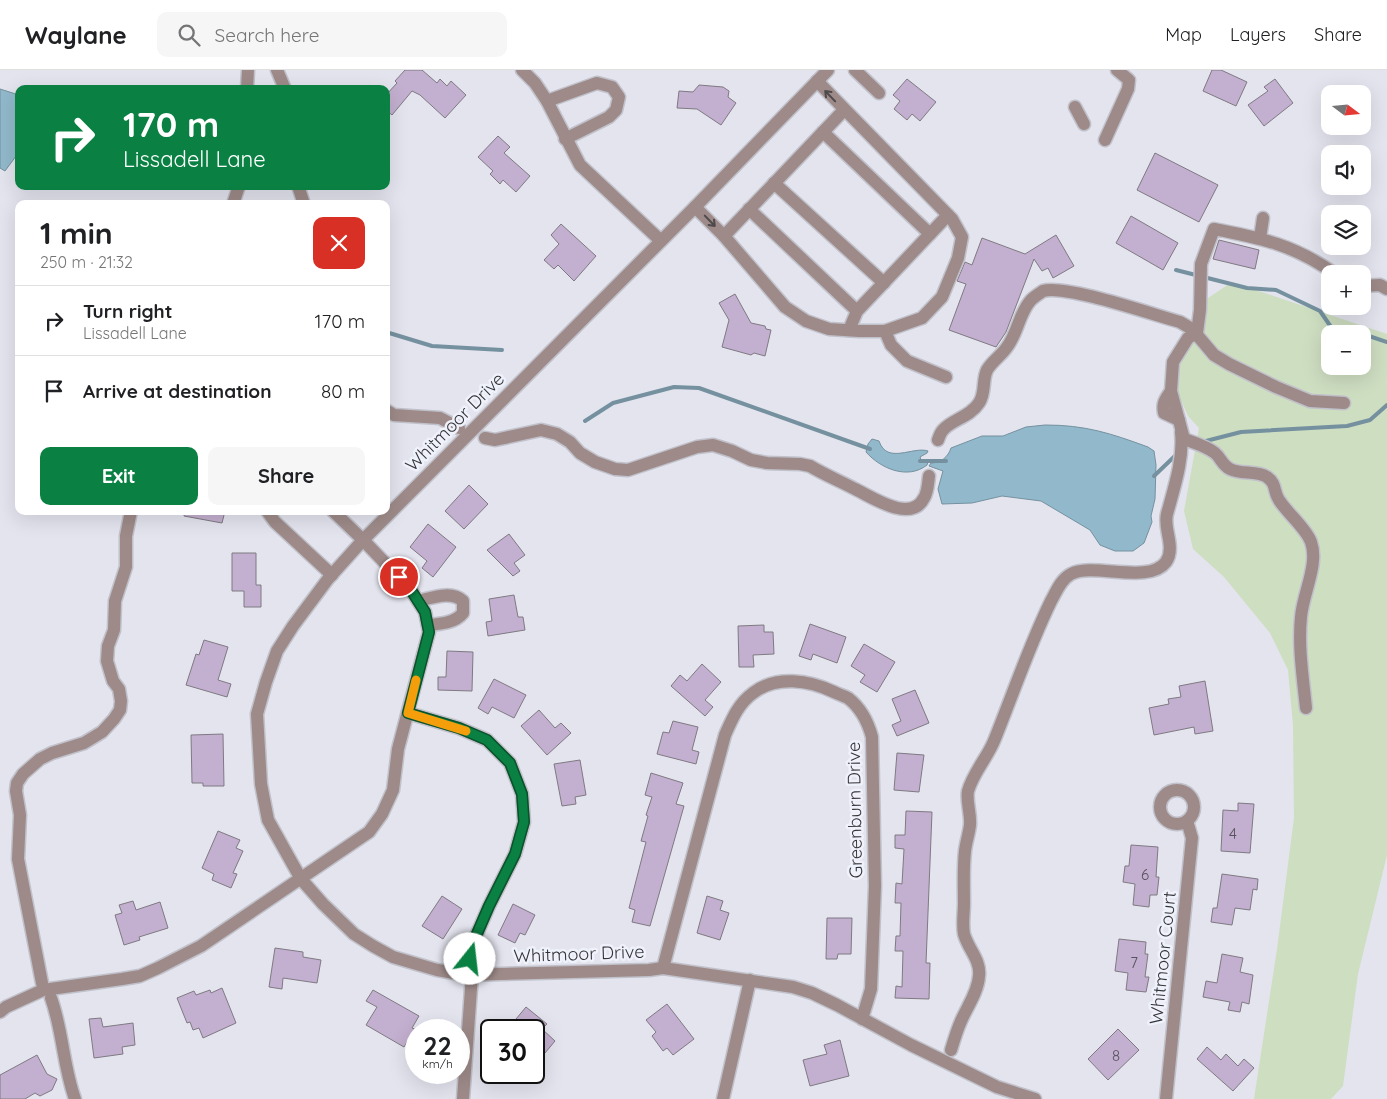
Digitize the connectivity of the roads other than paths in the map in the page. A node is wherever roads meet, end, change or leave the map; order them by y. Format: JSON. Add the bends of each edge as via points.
{"nodes":[{"id":1,"x":248,"y":70,"type":"edge"},
{"id":2,"x":277,"y":70,"type":"edge"},
{"id":3,"x":522,"y":70,"type":"edge"},
{"id":4,"x":828,"y":70,"type":"edge"},
{"id":5,"x":855,"y":70,"type":"edge"},
{"id":6,"x":1117,"y":70,"type":"edge"},
{"id":7,"x":816,"y":81,"type":"junction"},
{"id":8,"x":247,"y":85,"type":"edge"},
{"id":9,"x":283,"y":85,"type":"edge"},
{"id":10,"x":879,"y":93,"type":"dead end"},
{"id":11,"x":546,"y":101,"type":"junction"},
{"id":12,"x":1075,"y":108,"type":"dead end"},
{"id":13,"x":844,"y":110,"type":"junction"},
{"id":14,"x":1084,"y":124,"type":"dead end"},
{"id":15,"x":823,"y":132,"type":"junction"},
{"id":16,"x":565,"y":139,"type":"junction"},
{"id":17,"x":1105,"y":140,"type":"dead end"},
{"id":18,"x":774,"y":183,"type":"junction"},
{"id":19,"x":695,"y":207,"type":"junction"},
{"id":20,"x":749,"y":209,"type":"junction"},
{"id":21,"x":948,"y":215,"type":"junction"},
{"id":22,"x":1263,"y":218,"type":"dead end"},
{"id":23,"x":930,"y":234,"type":"junction"},
{"id":24,"x":724,"y":236,"type":"junction"},
{"id":25,"x":1260,"y":238,"type":"junction"},
{"id":26,"x":660,"y":240,"type":"junction"},
{"id":27,"x":1321,"y":265,"type":"edge"},
{"id":28,"x":884,"y":283,"type":"junction"},
{"id":29,"x":1371,"y":286,"type":"edge"},
{"id":30,"x":1386,"y":286,"type":"edge"},
{"id":31,"x":857,"y":311,"type":"junction"},
{"id":32,"x":849,"y":330,"type":"junction"},
{"id":33,"x":886,"y":331,"type":"junction"},
{"id":34,"x":1197,"y":333,"type":"junction"},
{"id":35,"x":946,"y":378,"type":"dead end"},
{"id":36,"x":1344,"y":403,"type":"dead end"},
{"id":37,"x":390,"y":412,"type":"edge"},
{"id":38,"x":1180,"y":426,"type":"junction"},
{"id":39,"x":459,"y":428,"type":"dead end"},
{"id":40,"x":485,"y":438,"type":"dead end"},
{"id":41,"x":938,"y":440,"type":"dead end"},
{"id":42,"x":929,"y":476,"type":"dead end"},
{"id":43,"x":390,"y":514,"type":"edge"},
{"id":44,"x":129,"y":515,"type":"edge"},
{"id":45,"x":270,"y":515,"type":"edge"},
{"id":46,"x":337,"y":515,"type":"edge"},
{"id":47,"x":389,"y":515,"type":"edge"},
{"id":48,"x":364,"y":540,"type":"junction"},
{"id":49,"x":332,"y":575,"type":"junction"},
{"id":50,"x":418,"y":601,"type":"junction"},
{"id":51,"x":428,"y":625,"type":"junction"},
{"id":52,"x":1306,"y":708,"type":"dead end"},
{"id":53,"x":408,"y":713,"type":"junction"},
{"id":54,"x":1186,"y":821,"type":"dead end"},
{"id":55,"x":301,"y":879,"type":"junction"},
{"id":56,"x":663,"y":968,"type":"junction"},
{"id":57,"x":469,"y":975,"type":"junction"},
{"id":58,"x":750,"y":980,"type":"junction"},
{"id":59,"x":42,"y":983,"type":"dead end"},
{"id":60,"x":51,"y":998,"type":"dead end"},
{"id":61,"x":0,"y":1012,"type":"edge"},
{"id":62,"x":862,"y":1019,"type":"junction"},
{"id":63,"x":951,"y":1050,"type":"dead end"},
{"id":64,"x":75,"y":1099,"type":"edge"},
{"id":65,"x":463,"y":1099,"type":"edge"},
{"id":66,"x":723,"y":1099,"type":"edge"},
{"id":67,"x":1035,"y":1099,"type":"edge"},
{"id":68,"x":1166,"y":1099,"type":"edge"}],
"edges":[{"from":1,"to":8,"type":"street"},
{"from":2,"to":9,"type":"street"},
{"from":3,"to":11,"type":"street"},
{"from":4,"to":7,"type":"street","name":"Whitmoor Drive"},
{"from":5,"to":10,"type":"street"},
{"from":6,"to":17,"type":"street","via":[[1129,80],[1128,89]]},
{"from":13,"to":7,"type":"street","one_way":true},
{"from":7,"to":19,"type":"street","name":"Whitmoor Drive"},
{"from":11,"to":16,"type":"street"},
{"from":11,"to":16,"type":"street","via":[[598,83],[612,87],[619,97],[616,110],[609,117]]},
{"from":12,"to":14,"type":"street"},
{"from":13,"to":15,"type":"street"},
{"from":13,"to":21,"type":"street"},
{"from":15,"to":18,"type":"street"},
{"from":15,"to":23,"type":"street"},
{"from":16,"to":26,"type":"street","via":[[580,165]]},
{"from":18,"to":20,"type":"street"},
{"from":18,"to":28,"type":"street"},
{"from":19,"to":24,"type":"street","one_way":true},
{"from":19,"to":26,"type":"street","name":"Whitmoor Drive"},
{"from":20,"to":24,"type":"street"},
{"from":20,"to":31,"type":"street"},
{"from":21,"to":23,"type":"street"},
{"from":21,"to":33,"type":"street","via":[[962,237],[958,258],[942,297],[922,318]]},
{"from":22,"to":25,"type":"street"},
{"from":23,"to":28,"type":"street"},
{"from":24,"to":32,"type":"street","via":[[785,307],[829,329]]},
{"from":25,"to":27,"type":"street","via":[[1299,251]]},
{"from":25,"to":34,"type":"street","via":[[1214,229],[1201,264]]},
{"from":26,"to":43,"type":"street","name":"Whitmoor Drive"},
{"from":28,"to":31,"type":"street"},
{"from":29,"to":30,"type":"street"},
{"from":31,"to":32,"type":"street"},
{"from":32,"to":33,"type":"street"},
{"from":33,"to":35,"type":"street","via":[[891,345],[907,361]]},
{"from":34,"to":36,"type":"street","via":[[1214,355],[1276,387],[1310,401]]},
{"from":34,"to":38,"type":"street","via":[[1188,338],[1173,362],[1171,391]]},
{"from":34,"to":41,"type":"street","via":[[1180,322],[1090,296],[1061,290],[1044,291],[1024,310],[1008,346],[986,372],[983,396],[978,405],[943,430]]},
{"from":37,"to":39,"type":"street","via":[[440,418]]},
{"from":38,"to":52,"type":"street","via":[[1184,439],[1217,454],[1223,466],[1232,471],[1266,476],[1275,485],[1277,497],[1311,541],[1312,571],[1300,623]]},
{"from":38,"to":63,"type":"street","via":[[1179,465],[1166,517],[1165,527],[1170,543],[1166,562],[1150,570],[1081,571],[1065,578],[1033,640],[994,743],[969,789],[964,934],[978,963],[979,977]]},
{"from":40,"to":42,"type":"street","via":[[495,440],[540,430],[557,434],[595,462],[628,470],[697,447],[713,445],[751,460],[810,466],[882,504],[896,508],[918,506],[924,499]]},
{"from":44,"to":59,"type":"street","via":[[126,568],[115,600],[114,630],[107,662],[118,689],[120,710],[102,732],[84,743],[40,759],[23,774],[16,791],[20,815],[18,859]]},
{"from":45,"to":49,"type":"street"},
{"from":46,"to":48,"type":"street"},
{"from":47,"to":48,"type":"street","name":"Whitmoor Drive"},
{"from":48,"to":49,"type":"street","name":"Whitmoor Drive"},
{"from":48,"to":50,"type":"street"},
{"from":49,"to":55,"type":"street","name":"Whitmoor Drive","via":[[278,651],[257,714],[261,784],[268,820]]},
{"from":50,"to":51,"type":"street"},
{"from":50,"to":51,"type":"street","via":[[450,594],[459,597],[464,605],[464,613],[458,619]]},
{"from":51,"to":53,"type":"street","via":[[429,632]]},
{"from":53,"to":55,"type":"street","via":[[398,749],[393,790],[382,814],[369,832]]},
{"from":53,"to":57,"type":"street","via":[[487,740],[510,763],[522,794],[524,822],[515,854],[473,943]]},
{"from":54,"to":68,"type":"street","name":"Whitmoor Court","via":[[1192,838]]},
{"from":55,"to":57,"type":"street","name":"Whitmoor Drive","via":[[354,934],[373,946],[393,957],[437,970]]},
{"from":55,"to":61,"type":"street","via":[[202,946],[140,976],[43,990]]},
{"from":56,"to":57,"type":"street","name":"Whitmoor Drive"},
{"from":56,"to":58,"type":"street","name":"Whitmoor Drive"},
{"from":56,"to":62,"type":"street","name":"Greenburn Drive","via":[[732,718],[753,692],[767,685],[783,681],[818,685],[847,698],[862,714],[872,737],[875,886],[872,980]]},
{"from":57,"to":65,"type":"street"},
{"from":58,"to":62,"type":"street","name":"Whitmoor Drive","via":[[812,993]]},
{"from":58,"to":66,"type":"street"},
{"from":60,"to":64,"type":"street"},
{"from":62,"to":67,"type":"street","name":"Whitmoor Drive","via":[[997,1087]]}]}
